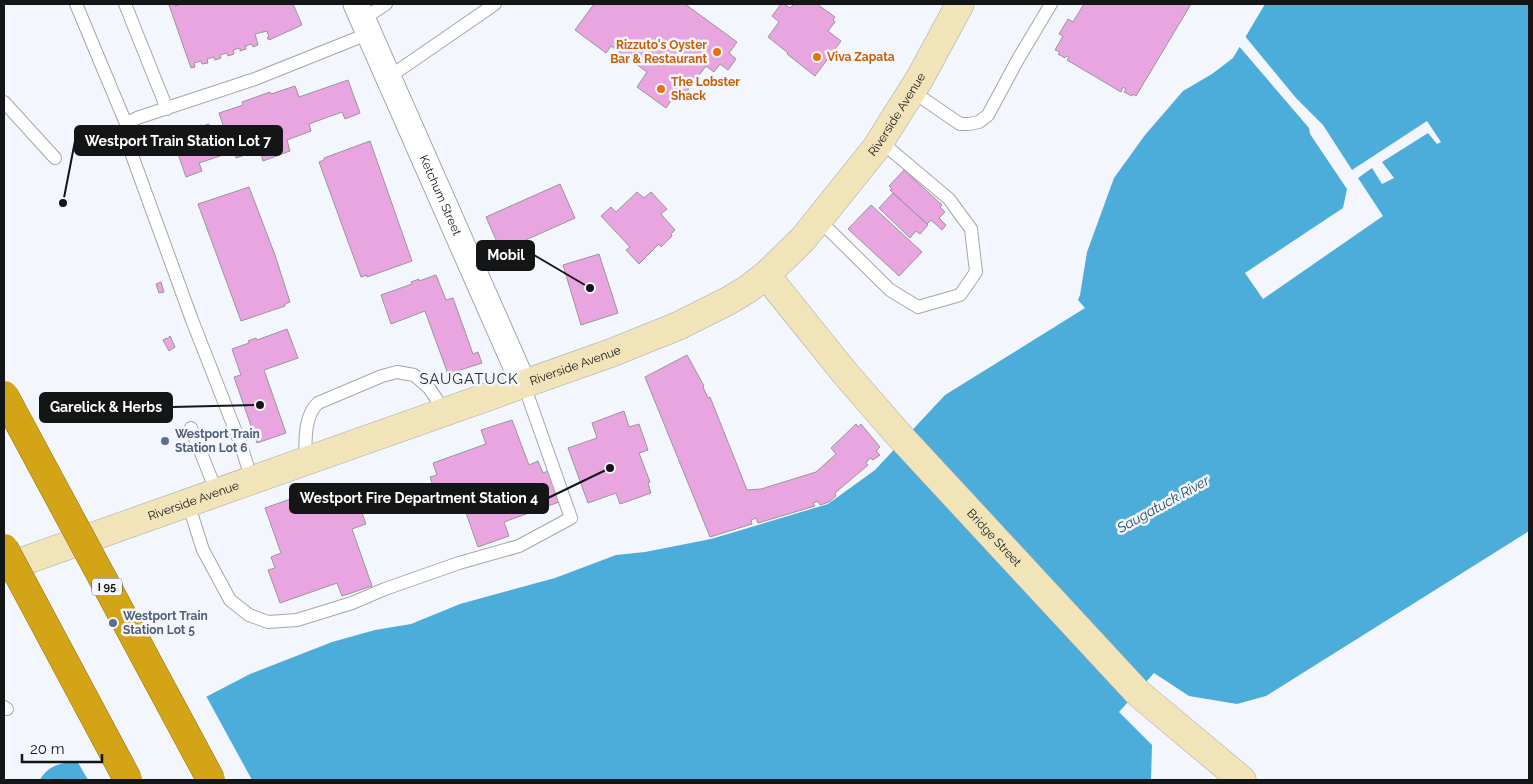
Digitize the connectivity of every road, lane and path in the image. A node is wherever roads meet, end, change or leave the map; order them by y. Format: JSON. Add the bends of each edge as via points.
{"nodes":[{"id":1,"x":76,"y":4,"type":"edge"},
{"id":2,"x":126,"y":4,"type":"edge"},
{"id":3,"x":386,"y":4,"type":"edge"},
{"id":4,"x":496,"y":4,"type":"edge"},
{"id":5,"x":960,"y":4,"type":"edge"},
{"id":6,"x":1051,"y":4,"type":"edge"},
{"id":7,"x":363,"y":19,"type":"edge"},
{"id":8,"x":389,"y":77,"type":"junction"},
{"id":9,"x":912,"y":91,"type":"junction"},
{"id":10,"x":4,"y":102,"type":"edge"},
{"id":11,"x":167,"y":109,"type":"junction"},
{"id":12,"x":127,"y":126,"type":"junction"},
{"id":13,"x":879,"y":140,"type":"junction"},
{"id":14,"x":55,"y":158,"type":"dead end"},
{"id":15,"x":819,"y":220,"type":"junction"},
{"id":16,"x":766,"y":275,"type":"junction"},
{"id":17,"x":524,"y":385,"type":"junction"},
{"id":18,"x":4,"y":394,"type":"edge"},
{"id":19,"x":446,"y":412,"type":"junction"},
{"id":20,"x":191,"y":428,"type":"dead end"},
{"id":21,"x":305,"y":462,"type":"junction"},
{"id":22,"x":252,"y":481,"type":"junction"},
{"id":23,"x":216,"y":493,"type":"junction"},
{"id":24,"x":188,"y":503,"type":"junction"},
{"id":25,"x":4,"y":548,"type":"edge"},
{"id":26,"x":4,"y":568,"type":"edge"},
{"id":27,"x":128,"y":780,"type":"edge"},
{"id":28,"x":210,"y":780,"type":"edge"},
{"id":29,"x":1242,"y":780,"type":"edge"}],
"edges":[{"from":1,"to":12,"type":"lane"},
{"from":2,"to":11,"type":"lane"},
{"from":3,"to":7,"type":"lane"},
{"from":4,"to":8,"type":"lane"},
{"from":5,"to":9,"type":"main road","name":"Riverside Avenue"},
{"from":6,"to":9,"type":"lane","via":[[988,115],[979,122],[960,124]]},
{"from":7,"to":8,"type":"street","name":"Ketchum Street"},
{"from":7,"to":11,"type":"lane","via":[[254,79]]},
{"from":8,"to":17,"type":"street","name":"Ketchum Street"},
{"from":9,"to":13,"type":"main road","name":"Riverside Avenue"},
{"from":10,"to":14,"type":"lane"},
{"from":11,"to":12,"type":"lane","via":[[129,122]]},
{"from":12,"to":22,"type":"lane","via":[[129,147]]},
{"from":13,"to":15,"type":"main road","name":"Riverside Avenue"},
{"from":13,"to":15,"type":"lane","via":[[948,199],[971,228],[976,272],[960,295],[918,307],[890,290]]},
{"from":15,"to":16,"type":"main road","name":"Riverside Avenue"},
{"from":16,"to":17,"type":"main road","name":"Riverside Avenue","via":[[728,301],[678,326]]},
{"from":16,"to":29,"type":"main road","name":"Bridge Street","via":[[897,433],[1138,693]]},
{"from":17,"to":19,"type":"main road","name":"Riverside Avenue"},
{"from":17,"to":24,"type":"lane","via":[[571,518],[519,546],[459,563],[297,620],[268,622],[249,614],[230,600],[204,550]]},
{"from":18,"to":28,"type":"highway","number":"I 95","bridge":true},
{"from":19,"to":21,"type":"main road","name":"Riverside Avenue"},
{"from":19,"to":21,"type":"lane","via":[[429,388],[414,375],[397,372],[382,376],[318,403],[312,409]]},
{"from":20,"to":23,"type":"lane"},
{"from":21,"to":22,"type":"main road","name":"Riverside Avenue"},
{"from":22,"to":23,"type":"main road","name":"Riverside Avenue"},
{"from":23,"to":24,"type":"main road","name":"Riverside Avenue"},
{"from":24,"to":26,"type":"main road","name":"Riverside Avenue"},
{"from":25,"to":27,"type":"highway","bridge":true}]}
